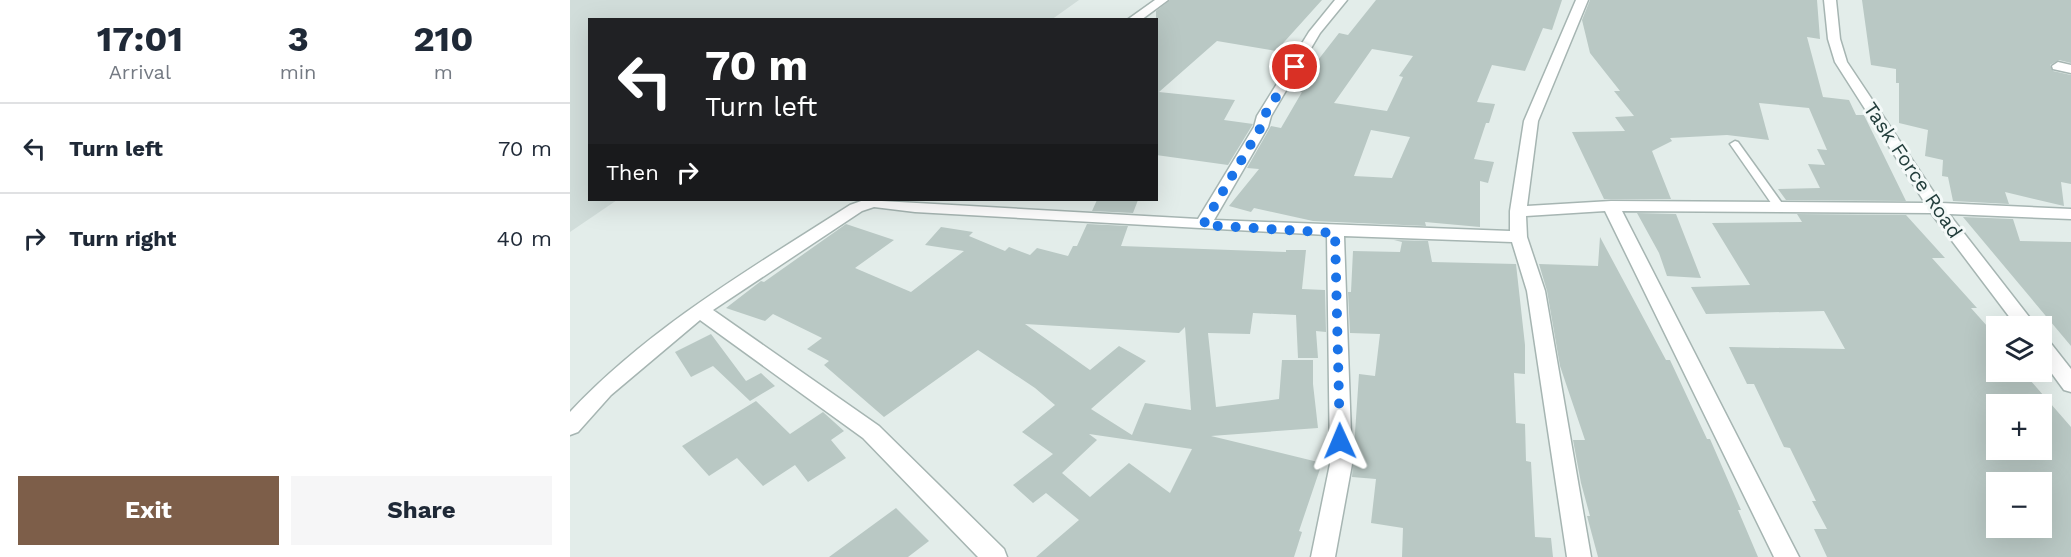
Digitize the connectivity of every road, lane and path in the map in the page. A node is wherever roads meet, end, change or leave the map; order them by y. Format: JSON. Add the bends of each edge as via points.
{"nodes":[{"id":1,"x":1162,"y":0,"type":"edge"},
{"id":2,"x":1341,"y":0,"type":"edge"},
{"id":3,"x":1582,"y":0,"type":"edge"},
{"id":4,"x":1830,"y":0,"type":"edge"},
{"id":5,"x":1137,"y":18,"type":"edge"},
{"id":6,"x":1735,"y":144,"type":"dead end"},
{"id":7,"x":1611,"y":206,"type":"junction"},
{"id":8,"x":1780,"y":208,"type":"junction"},
{"id":9,"x":1936,"y":208,"type":"junction"},
{"id":10,"x":1518,"y":211,"type":"junction"},
{"id":11,"x":2071,"y":214,"type":"edge"},
{"id":12,"x":1203,"y":225,"type":"junction"},
{"id":13,"x":1335,"y":233,"type":"junction"},
{"id":14,"x":1519,"y":237,"type":"junction"},
{"id":15,"x":700,"y":310,"type":"junction"},
{"id":16,"x":2019,"y":316,"type":"edge"},
{"id":17,"x":2052,"y":359,"type":"edge"},
{"id":18,"x":2071,"y":384,"type":"edge"},
{"id":19,"x":570,"y":426,"type":"edge"},
{"id":20,"x":995,"y":557,"type":"edge"},
{"id":21,"x":1323,"y":557,"type":"edge"},
{"id":22,"x":1579,"y":557,"type":"edge"},
{"id":23,"x":1787,"y":557,"type":"edge"}],
"edges":[{"from":1,"to":5,"type":"street"},
{"from":2,"to":12,"type":"street","via":[[1315,32]]},
{"from":3,"to":10,"type":"street","via":[[1531,121]]},
{"from":4,"to":9,"type":"street","name":"Task Force Road","via":[[1841,62]]},
{"from":6,"to":8,"type":"lane"},
{"from":7,"to":8,"type":"street"},
{"from":7,"to":10,"type":"street"},
{"from":7,"to":23,"type":"street"},
{"from":8,"to":9,"type":"street"},
{"from":9,"to":11,"type":"street"},
{"from":9,"to":16,"type":"street","name":"Task Force Road"},
{"from":10,"to":14,"type":"street"},
{"from":12,"to":13,"type":"street"},
{"from":12,"to":15,"type":"street","via":[[872,202],[856,208]]},
{"from":13,"to":14,"type":"street"},
{"from":13,"to":21,"type":"street","via":[[1341,464]]},
{"from":14,"to":22,"type":"street","via":[[1536,291]]},
{"from":15,"to":19,"type":"street","via":[[604,389]]},
{"from":15,"to":20,"type":"street","via":[[871,432]]},
{"from":17,"to":18,"type":"street"}]}
